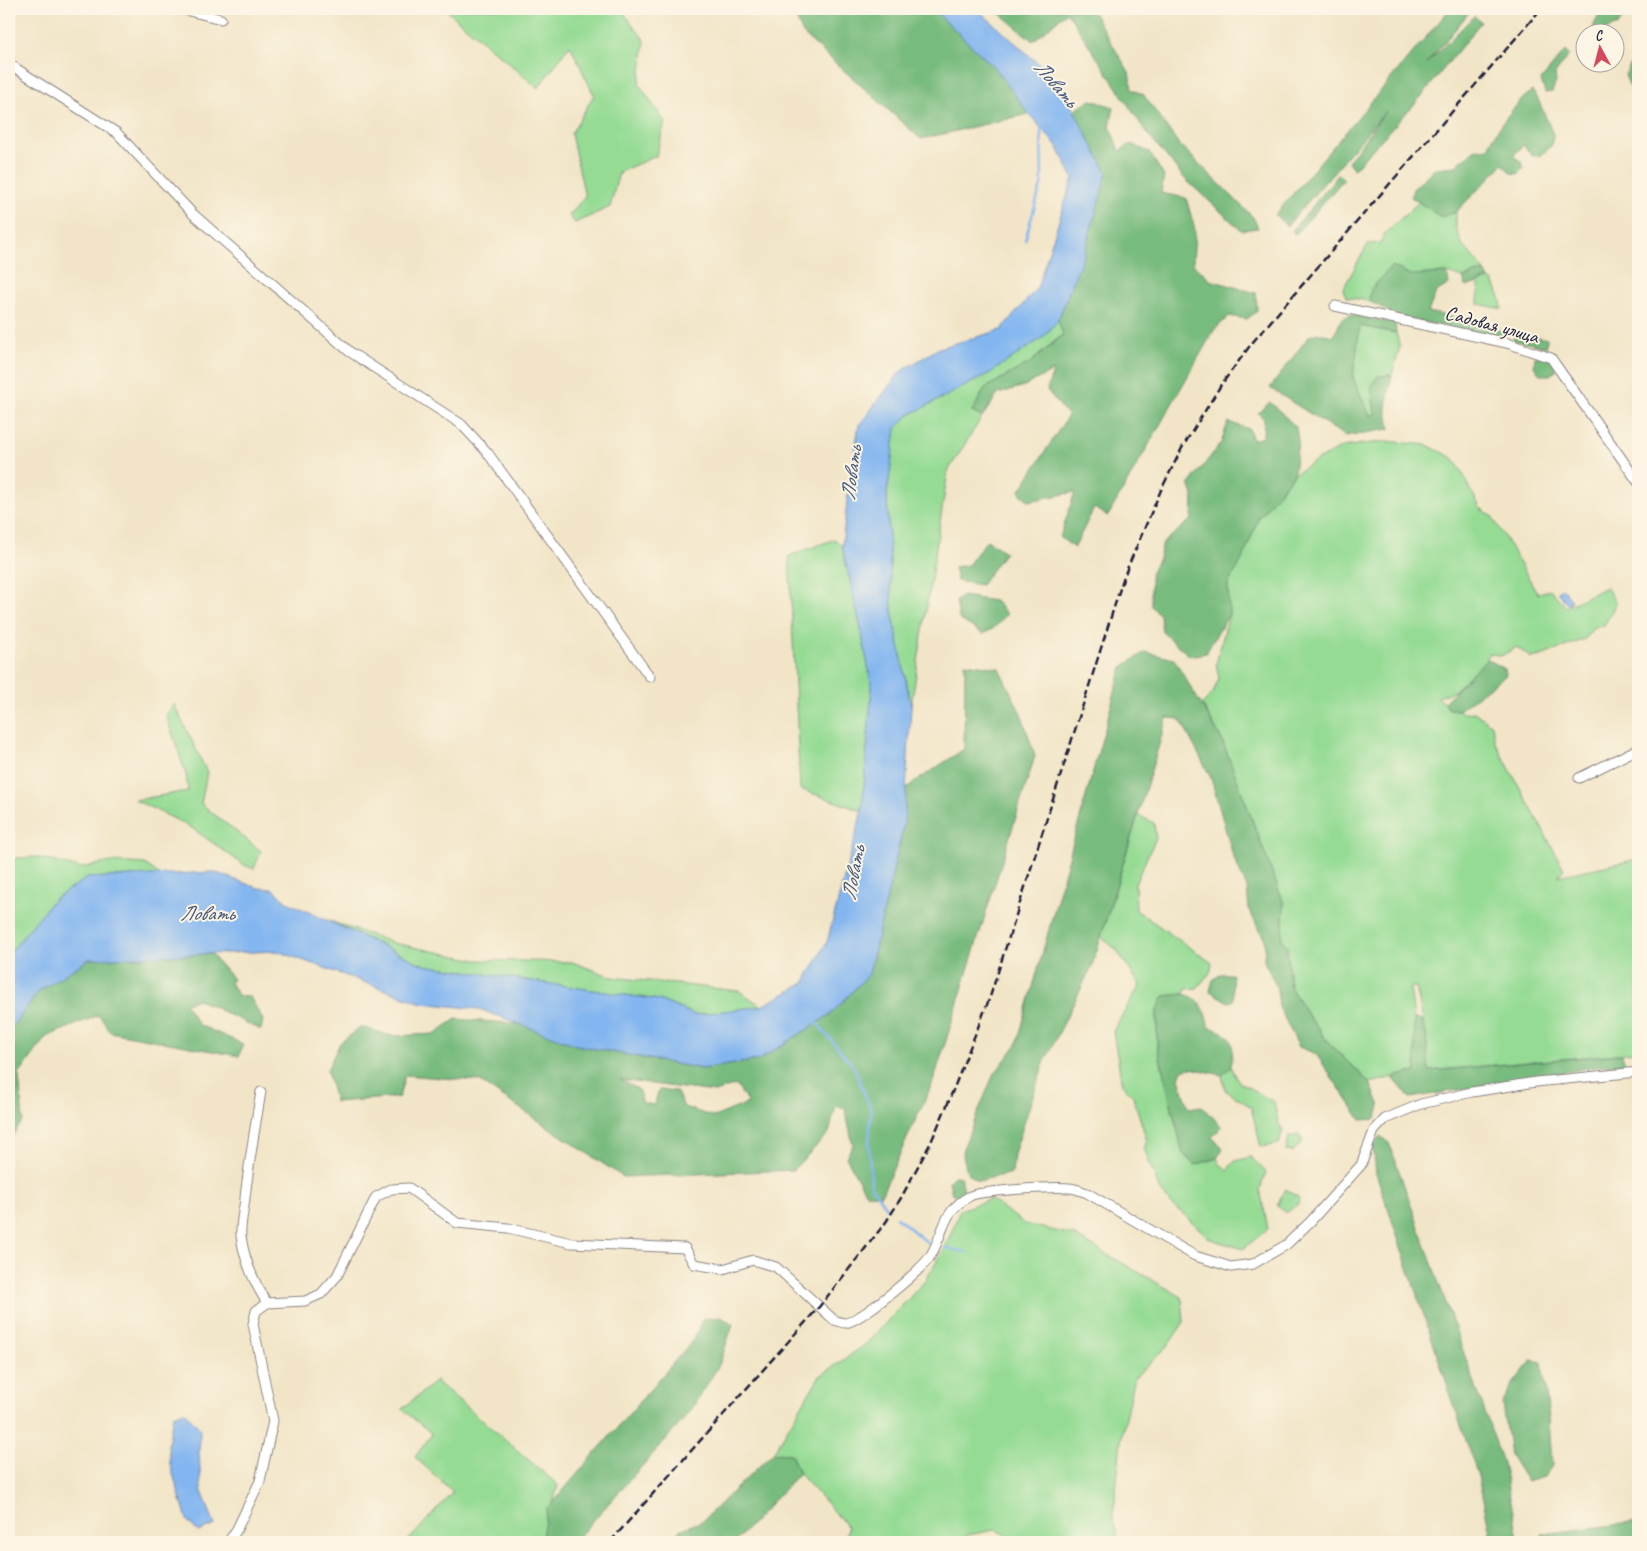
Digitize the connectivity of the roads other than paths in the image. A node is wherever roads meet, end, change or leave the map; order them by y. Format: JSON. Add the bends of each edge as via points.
{"nodes":[{"id":1,"x":181,"y":9,"type":"edge"},
{"id":2,"x":222,"y":19,"type":"dead end"},
{"id":3,"x":9,"y":64,"type":"edge"},
{"id":4,"x":1335,"y":306,"type":"dead end"},
{"id":5,"x":1638,"y":482,"type":"edge"},
{"id":6,"x":650,"y":677,"type":"dead end"},
{"id":7,"x":1638,"y":748,"type":"edge"},
{"id":8,"x":1578,"y":778,"type":"dead end"},
{"id":9,"x":1638,"y":1072,"type":"edge"},
{"id":10,"x":261,"y":1092,"type":"dead end"},
{"id":11,"x":267,"y":1303,"type":"junction"},
{"id":12,"x":228,"y":1542,"type":"edge"}],
"edges":[{"from":1,"to":2,"type":"street"},
{"from":3,"to":6,"type":"street","via":[[117,133],[193,214],[350,352],[461,424],[487,452]]},
{"from":4,"to":5,"type":"street","name":"Садовая улица","via":[[1507,343],[1551,358]]},
{"from":7,"to":8,"type":"street"},
{"from":9,"to":11,"type":"street","via":[[1472,1092],[1421,1104],[1385,1119],[1374,1131],[1361,1165],[1310,1222],[1286,1245],[1254,1264],[1231,1267],[1195,1256],[1087,1193],[1069,1188],[972,1194],[946,1218],[931,1256],[884,1300],[846,1323],[834,1320],[776,1267],[753,1260],[723,1269],[694,1264],[685,1248],[571,1243],[508,1228],[457,1223],[409,1188],[391,1189],[376,1197],[337,1276],[321,1294],[305,1301]]},
{"from":10,"to":11,"type":"street","via":[[241,1234],[249,1266]]},
{"from":11,"to":12,"type":"street","via":[[256,1311],[253,1324],[273,1421],[260,1481]]}]}
